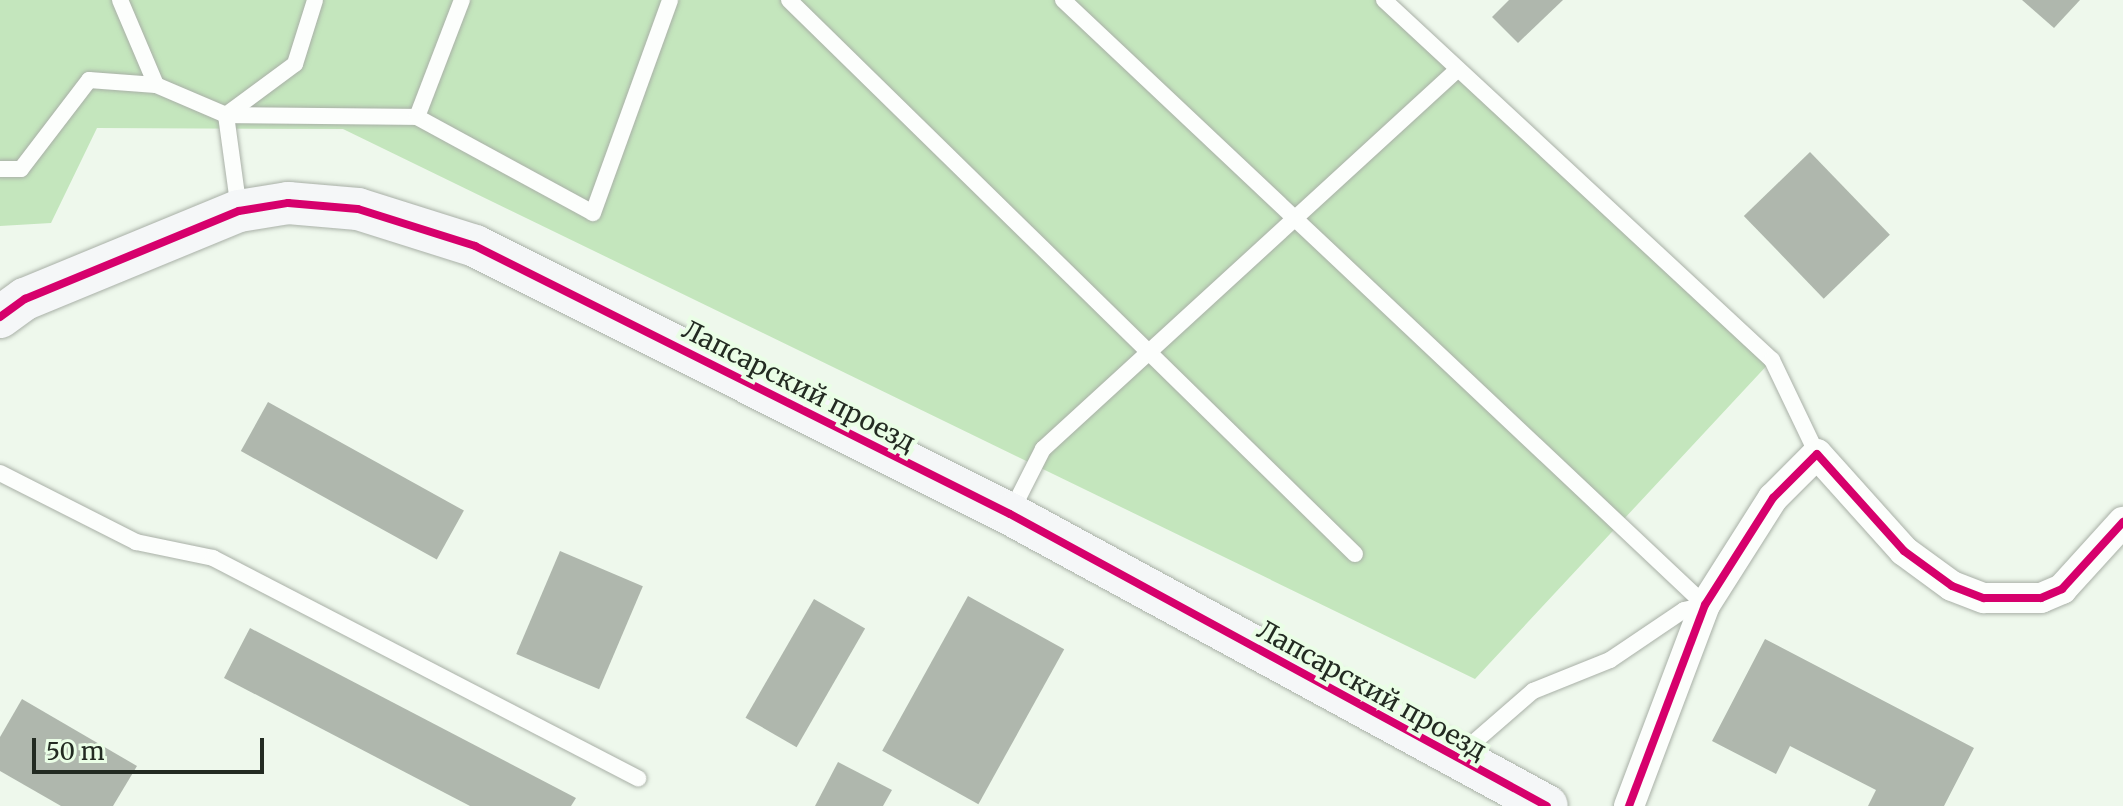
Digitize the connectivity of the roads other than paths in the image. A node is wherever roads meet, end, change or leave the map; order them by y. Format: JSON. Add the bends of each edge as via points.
{"nodes":[{"id":1,"x":120,"y":0,"type":"edge"},
{"id":2,"x":315,"y":0,"type":"edge"},
{"id":3,"x":462,"y":0,"type":"edge"},
{"id":4,"x":670,"y":0,"type":"edge"},
{"id":5,"x":789,"y":0,"type":"edge"},
{"id":6,"x":1063,"y":0,"type":"edge"},
{"id":7,"x":1384,"y":0,"type":"edge"},
{"id":8,"x":1457,"y":70,"type":"junction"},
{"id":9,"x":156,"y":85,"type":"junction"},
{"id":10,"x":226,"y":115,"type":"junction"},
{"id":11,"x":417,"y":117,"type":"junction"},
{"id":12,"x":0,"y":169,"type":"edge"},
{"id":13,"x":239,"y":211,"type":"junction"},
{"id":14,"x":1296,"y":223,"type":"junction"},
{"id":15,"x":0,"y":317,"type":"edge"},
{"id":16,"x":1144,"y":351,"type":"junction"},
{"id":17,"x":1817,"y":454,"type":"junction"},
{"id":18,"x":0,"y":473,"type":"edge"},
{"id":19,"x":1010,"y":514,"type":"junction"},
{"id":20,"x":2123,"y":522,"type":"edge"},
{"id":21,"x":1355,"y":554,"type":"dead end"},
{"id":22,"x":1705,"y":605,"type":"junction"},
{"id":23,"x":1455,"y":759,"type":"junction"},
{"id":24,"x":638,"y":778,"type":"dead end"},
{"id":25,"x":1546,"y":806,"type":"edge"},
{"id":26,"x":1629,"y":806,"type":"edge"}],
"edges":[{"from":1,"to":9,"type":"lane"},
{"from":2,"to":10,"type":"lane","via":[[295,64]]},
{"from":3,"to":11,"type":"lane"},
{"from":4,"to":11,"type":"lane","via":[[593,213]]},
{"from":5,"to":16,"type":"lane"},
{"from":6,"to":14,"type":"lane"},
{"from":7,"to":8,"type":"lane"},
{"from":8,"to":14,"type":"lane"},
{"from":8,"to":17,"type":"lane","via":[[1772,360]]},
{"from":9,"to":10,"type":"lane"},
{"from":9,"to":12,"type":"lane","via":[[89,80],[21,169]]},
{"from":10,"to":11,"type":"lane"},
{"from":10,"to":13,"type":"lane"},
{"from":13,"to":15,"type":"street","name":"Лапсарский проезд","via":[[25,299]]},
{"from":13,"to":19,"type":"street","name":"Лапсарский проезд","via":[[288,203],[358,209],[475,246]]},
{"from":14,"to":16,"type":"lane"},
{"from":14,"to":22,"type":"lane"},
{"from":16,"to":19,"type":"lane","via":[[1043,449]]},
{"from":16,"to":21,"type":"lane"},
{"from":17,"to":20,"type":"street","via":[[1904,551],[1952,586],[1984,598],[2041,598],[2062,589]]},
{"from":17,"to":22,"type":"street","via":[[1773,498]]},
{"from":18,"to":24,"type":"lane","via":[[136,542],[213,558]]},
{"from":19,"to":23,"type":"street","name":"Лапсарский проезд"},
{"from":22,"to":23,"type":"lane","via":[[1684,610],[1610,660],[1533,691]]},
{"from":22,"to":26,"type":"street"},
{"from":23,"to":25,"type":"street","name":"Лапсарский проезд"}]}
